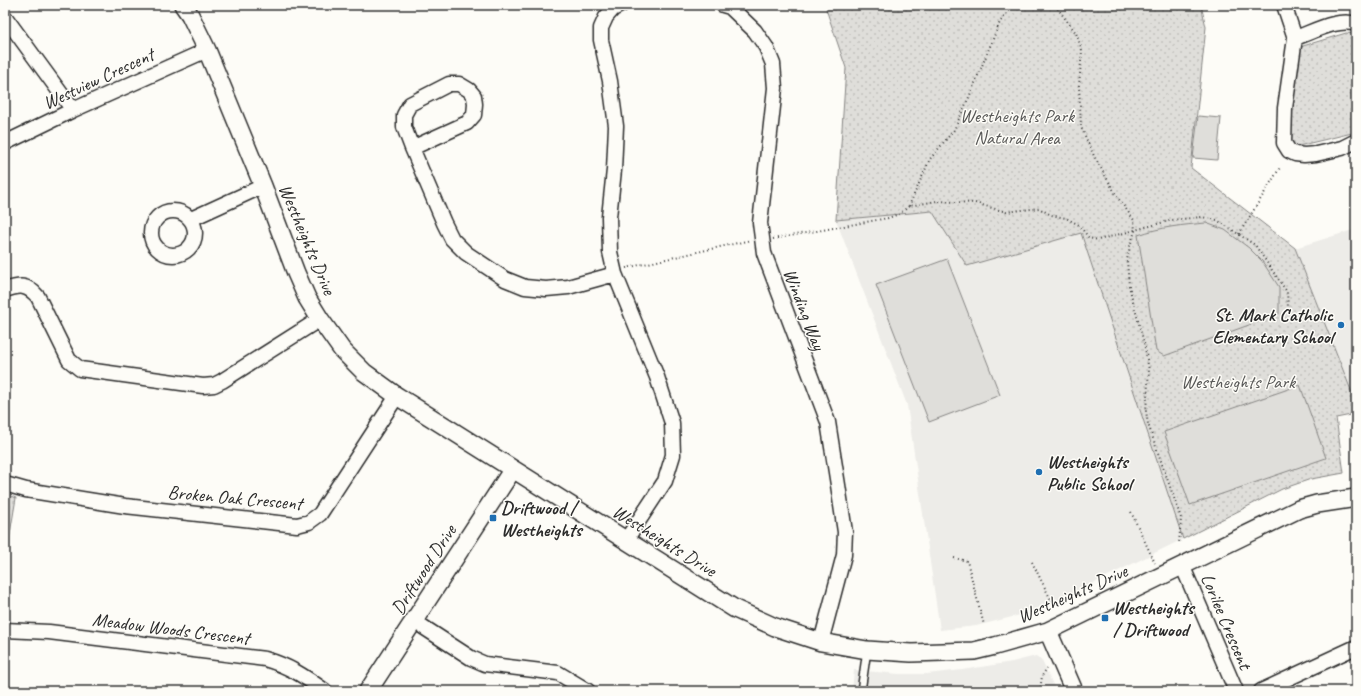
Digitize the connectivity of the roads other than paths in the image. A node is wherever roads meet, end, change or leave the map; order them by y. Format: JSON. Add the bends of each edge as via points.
{"nodes":[{"id":1,"x":183,"y":5,"type":"edge"},
{"id":2,"x":621,"y":5,"type":"edge"},
{"id":3,"x":1284,"y":5,"type":"edge"},
{"id":4,"x":728,"y":6,"type":"edge"},
{"id":5,"x":5,"y":17,"type":"edge"},
{"id":6,"x":1356,"y":24,"type":"edge"},
{"id":7,"x":1295,"y":38,"type":"junction"},
{"id":8,"x":207,"y":50,"type":"junction"},
{"id":9,"x":73,"y":110,"type":"junction"},
{"id":10,"x":1356,"y":141,"type":"edge"},
{"id":11,"x":5,"y":143,"type":"edge"},
{"id":12,"x":412,"y":148,"type":"junction"},
{"id":13,"x":263,"y":186,"type":"junction"},
{"id":14,"x":191,"y":219,"type":"dead end"},
{"id":15,"x":615,"y":274,"type":"junction"},
{"id":16,"x":5,"y":290,"type":"edge"},
{"id":17,"x":320,"y":318,"type":"junction"},
{"id":18,"x":397,"y":396,"type":"junction"},
{"id":19,"x":513,"y":469,"type":"junction"},
{"id":20,"x":5,"y":484,"type":"edge"},
{"id":21,"x":1356,"y":498,"type":"edge"},
{"id":22,"x":626,"y":540,"type":"junction"},
{"id":23,"x":1182,"y":565,"type":"junction"},
{"id":24,"x":414,"y":622,"type":"junction"},
{"id":25,"x":5,"y":630,"type":"edge"},
{"id":26,"x":1048,"y":631,"type":"junction"},
{"id":27,"x":821,"y":642,"type":"junction"},
{"id":28,"x":1356,"y":647,"type":"edge"},
{"id":29,"x":867,"y":650,"type":"junction"},
{"id":30,"x":324,"y":691,"type":"edge"},
{"id":31,"x":368,"y":691,"type":"edge"},
{"id":32,"x":588,"y":691,"type":"edge"},
{"id":33,"x":861,"y":691,"type":"edge"},
{"id":34,"x":1074,"y":691,"type":"edge"},
{"id":35,"x":1236,"y":691,"type":"edge"},
{"id":36,"x":1261,"y":691,"type":"edge"}],
"edges":[{"from":1,"to":8,"type":"street","name":"Westheights Drive"},
{"from":2,"to":15,"type":"street","via":[[606,17],[600,40],[610,81],[616,126],[609,217],[610,252]]},
{"from":3,"to":7,"type":"street"},
{"from":4,"to":27,"type":"street","name":"Winding Way","via":[[755,31],[773,64],[775,88],[760,223],[761,240],[828,422],[845,532],[844,555]]},
{"from":5,"to":9,"type":"street"},
{"from":6,"to":7,"type":"street","via":[[1350,22],[1333,25]]},
{"from":7,"to":10,"type":"street","via":[[1285,108],[1286,147],[1289,151],[1304,155],[1316,154],[1342,148]]},
{"from":8,"to":9,"type":"street","name":"Westview Crescent"},
{"from":8,"to":13,"type":"street","name":"Westheights Drive"},
{"from":9,"to":11,"type":"street","name":"Westview Crescent"},
{"from":12,"to":12,"type":"street","via":[[467,123],[474,115],[475,104],[474,96],[469,90],[459,84],[449,84],[410,104],[404,115],[404,127]]},
{"from":12,"to":15,"type":"street","via":[[452,239],[466,253],[505,279],[525,287],[546,289],[568,287]]},
{"from":13,"to":14,"type":"street"},
{"from":13,"to":17,"type":"street","name":"Westheights Drive","via":[[296,273],[307,298]]},
{"from":15,"to":22,"type":"street","via":[[657,377],[672,423],[673,455],[665,481]]},
{"from":16,"to":17,"type":"street","via":[[15,286],[25,286],[32,290],[38,297],[69,360],[80,369],[203,386],[222,381]]},
{"from":17,"to":18,"type":"street","name":"Westheights Drive","via":[[342,350],[364,372]]},
{"from":18,"to":19,"type":"street","name":"Westheights Drive"},
{"from":18,"to":20,"type":"street","name":"Broken Oak Crescent","via":[[320,514],[309,522],[297,525],[125,506],[26,490]]},
{"from":19,"to":22,"type":"street","name":"Westheights Drive"},
{"from":19,"to":24,"type":"street","name":"Driftwood Drive"},
{"from":21,"to":23,"type":"street","name":"Westheights Drive","via":[[1300,509]]},
{"from":22,"to":27,"type":"street","name":"Westheights Drive","via":[[735,609],[774,627]]},
{"from":23,"to":26,"type":"street","name":"Westheights Drive"},
{"from":23,"to":35,"type":"street","name":"Lorilee Crescent"},
{"from":24,"to":31,"type":"street","name":"Driftwood Drive"},
{"from":24,"to":32,"type":"street","via":[[485,664],[558,673]]},
{"from":25,"to":30,"type":"street","name":"Meadow Woods Crescent","via":[[49,632],[265,658],[305,676]]},
{"from":26,"to":29,"type":"street","name":"Westheights Drive","via":[[974,651],[911,653]]},
{"from":26,"to":34,"type":"street"},
{"from":27,"to":29,"type":"street","name":"Westheights Drive"},
{"from":28,"to":36,"type":"street","name":"Lorilee Crescent"},
{"from":29,"to":33,"type":"lane"}]}
